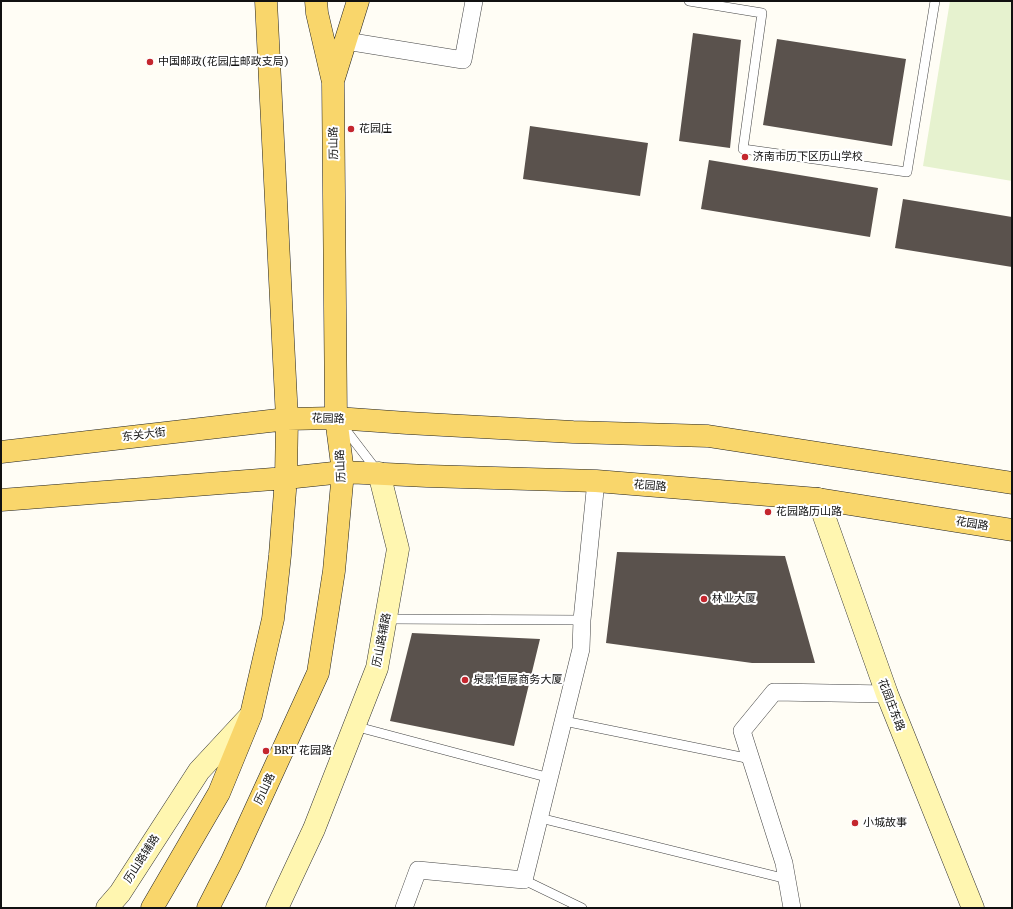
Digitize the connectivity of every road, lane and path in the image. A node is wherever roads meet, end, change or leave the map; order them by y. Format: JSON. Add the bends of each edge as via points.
{"nodes":[{"id":1,"x":266,"y":1,"type":"edge"},
{"id":2,"x":316,"y":1,"type":"edge"},
{"id":3,"x":358,"y":1,"type":"edge"},
{"id":4,"x":474,"y":1,"type":"edge"},
{"id":5,"x":689,"y":1,"type":"edge"},
{"id":6,"x":935,"y":1,"type":"edge"},
{"id":7,"x":346,"y":41,"type":"junction"},
{"id":8,"x":333,"y":82,"type":"junction"},
{"id":9,"x":336,"y":418,"type":"junction"},
{"id":10,"x":288,"y":419,"type":"junction"},
{"id":11,"x":1,"y":452,"type":"edge"},
{"id":12,"x":343,"y":472,"type":"junction"},
{"id":13,"x":379,"y":473,"type":"junction"},
{"id":14,"x":286,"y":478,"type":"junction"},
{"id":15,"x":596,"y":481,"type":"junction"},
{"id":16,"x":1012,"y":483,"type":"edge"},
{"id":17,"x":818,"y":499,"type":"junction"},
{"id":18,"x":1,"y":500,"type":"edge"},
{"id":19,"x":1012,"y":530,"type":"edge"},
{"id":20,"x":386,"y":619,"type":"junction"},
{"id":21,"x":582,"y":620,"type":"junction"},
{"id":22,"x":887,"y":694,"type":"junction"},
{"id":23,"x":251,"y":715,"type":"junction"},
{"id":24,"x":564,"y":721,"type":"junction"},
{"id":25,"x":354,"y":726,"type":"junction"},
{"id":26,"x":751,"y":759,"type":"junction"},
{"id":27,"x":550,"y":778,"type":"junction"},
{"id":28,"x":540,"y":818,"type":"junction"},
{"id":29,"x":787,"y":879,"type":"junction"},
{"id":30,"x":524,"y":880,"type":"junction"},
{"id":31,"x":107,"y":908,"type":"edge"},
{"id":32,"x":152,"y":908,"type":"edge"},
{"id":33,"x":208,"y":908,"type":"edge"},
{"id":34,"x":277,"y":908,"type":"edge"},
{"id":35,"x":404,"y":908,"type":"edge"},
{"id":36,"x":582,"y":908,"type":"edge"},
{"id":37,"x":792,"y":908,"type":"edge"},
{"id":38,"x":973,"y":908,"type":"edge"}],
"edges":[{"from":1,"to":10,"type":"main road"},
{"from":2,"to":8,"type":"main road","name":"历山路"},
{"from":3,"to":7,"type":"main road"},
{"from":4,"to":7,"type":"street","via":[[463,60]]},
{"from":5,"to":6,"type":"lane","via":[[762,13],[743,149],[907,172]]},
{"from":7,"to":8,"type":"main road"},
{"from":8,"to":9,"type":"main road","name":"历山路"},
{"from":9,"to":10,"type":"main road","name":"花园路"},
{"from":9,"to":12,"type":"main road","name":"历山路"},
{"from":9,"to":13,"type":"lane","name":"历山路辅路"},
{"from":9,"to":16,"type":"main road","name":"花园路","via":[[557,431],[708,436]]},
{"from":10,"to":11,"type":"main road","name":"东关大街"},
{"from":10,"to":14,"type":"main road"},
{"from":12,"to":13,"type":"main road","name":"花园路"},
{"from":12,"to":14,"type":"main road","name":"花园路"},
{"from":12,"to":33,"type":"main road","name":"历山路","via":[[334,571],[318,673]]},
{"from":13,"to":15,"type":"main road","name":"花园路"},
{"from":13,"to":20,"type":"street","name":"历山路辅路","via":[[398,549]]},
{"from":14,"to":18,"type":"main road"},
{"from":14,"to":23,"type":"main road","via":[[273,619]]},
{"from":15,"to":17,"type":"main road","name":"花园路"},
{"from":15,"to":21,"type":"street"},
{"from":17,"to":19,"type":"main road","name":"花园路"},
{"from":17,"to":22,"type":"street","name":"花园庄东路"},
{"from":20,"to":21,"type":"lane"},
{"from":20,"to":25,"type":"street","name":"历山路辅路","via":[[377,668]]},
{"from":21,"to":24,"type":"street","via":[[581,649]]},
{"from":22,"to":26,"type":"street","via":[[774,692],[742,731]]},
{"from":22,"to":38,"type":"street","name":"花园庄东路"},
{"from":23,"to":31,"type":"street","name":"历山路辅路","via":[[199,771],[120,893]]},
{"from":23,"to":32,"type":"main road","via":[[219,794]]},
{"from":24,"to":26,"type":"lane"},
{"from":24,"to":27,"type":"street"},
{"from":25,"to":27,"type":"lane"},
{"from":25,"to":34,"type":"street","name":"历山路辅路","via":[[314,829]]},
{"from":26,"to":29,"type":"street"},
{"from":27,"to":28,"type":"street"},
{"from":28,"to":29,"type":"lane"},
{"from":28,"to":30,"type":"street"},
{"from":29,"to":37,"type":"street"},
{"from":30,"to":35,"type":"street","via":[[418,870]]},
{"from":30,"to":36,"type":"lane"}]}
